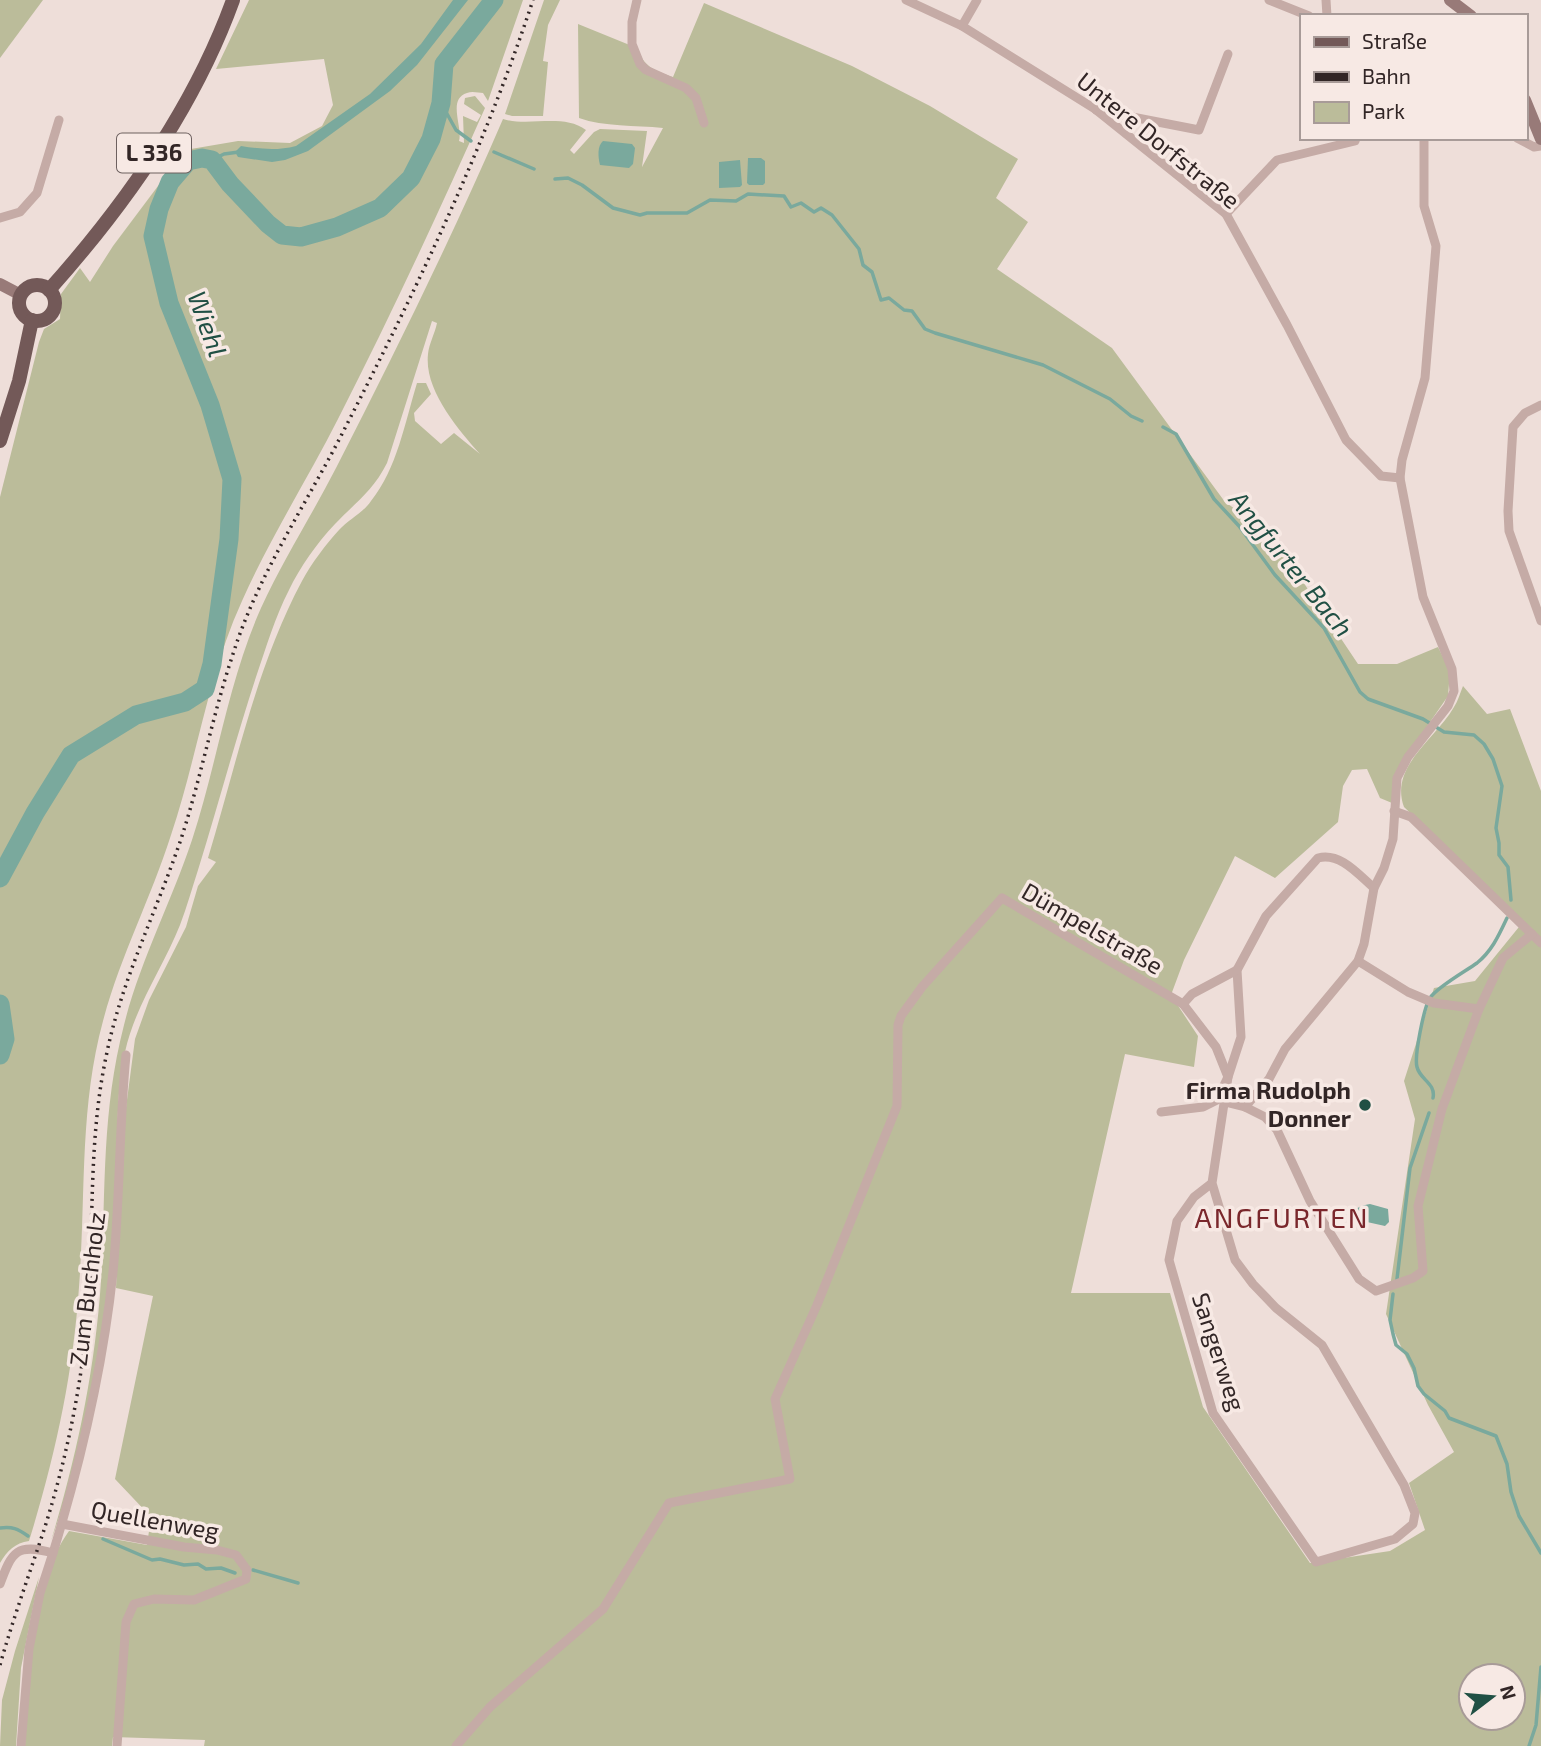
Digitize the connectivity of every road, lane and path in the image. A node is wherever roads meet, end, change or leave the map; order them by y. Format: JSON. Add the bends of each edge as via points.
{"nodes":[{"id":1,"x":233,"y":0,"type":"edge"},
{"id":2,"x":637,"y":0,"type":"edge"},
{"id":3,"x":906,"y":0,"type":"edge"},
{"id":4,"x":977,"y":0,"type":"edge"},
{"id":5,"x":1269,"y":0,"type":"edge"},
{"id":6,"x":1450,"y":0,"type":"edge"},
{"id":7,"x":1304,"y":14,"type":"edge"},
{"id":8,"x":1468,"y":14,"type":"edge"},
{"id":9,"x":962,"y":26,"type":"junction"},
{"id":10,"x":1228,"y":54,"type":"dead end"},
{"id":11,"x":1527,"y":105,"type":"edge"},
{"id":12,"x":1095,"y":109,"type":"junction"},
{"id":13,"x":58,"y":120,"type":"dead end"},
{"id":14,"x":704,"y":123,"type":"dead end"},
{"id":15,"x":1541,"y":139,"type":"edge"},
{"id":16,"x":1355,"y":140,"type":"edge"},
{"id":17,"x":1424,"y":140,"type":"edge"},
{"id":18,"x":1521,"y":140,"type":"edge"},
{"id":19,"x":1541,"y":146,"type":"edge"},
{"id":20,"x":1226,"y":214,"type":"junction"},
{"id":21,"x":0,"y":218,"type":"edge"},
{"id":22,"x":0,"y":284,"type":"edge"},
{"id":23,"x":49,"y":290,"type":"junction"},
{"id":24,"x":21,"y":295,"type":"junction"},
{"id":25,"x":32,"y":320,"type":"junction"},
{"id":26,"x":1541,"y":405,"type":"edge"},
{"id":27,"x":0,"y":441,"type":"edge"},
{"id":28,"x":1400,"y":478,"type":"junction"},
{"id":29,"x":1541,"y":621,"type":"edge"},
{"id":30,"x":1394,"y":811,"type":"junction"},
{"id":31,"x":1374,"y":888,"type":"junction"},
{"id":32,"x":1532,"y":934,"type":"junction"},
{"id":33,"x":1541,"y":943,"type":"edge"},
{"id":34,"x":1358,"y":961,"type":"junction"},
{"id":35,"x":1237,"y":970,"type":"junction"},
{"id":36,"x":1183,"y":1004,"type":"junction"},
{"id":37,"x":1479,"y":1009,"type":"junction"},
{"id":38,"x":126,"y":1055,"type":"dead end"},
{"id":39,"x":1228,"y":1077,"type":"junction"},
{"id":40,"x":1225,"y":1102,"type":"junction"},
{"id":41,"x":1245,"y":1107,"type":"junction"},
{"id":42,"x":1161,"y":1112,"type":"dead end"},
{"id":43,"x":1212,"y":1183,"type":"junction"},
{"id":44,"x":62,"y":1524,"type":"junction"},
{"id":45,"x":53,"y":1553,"type":"junction"},
{"id":46,"x":0,"y":1584,"type":"edge"},
{"id":47,"x":21,"y":1746,"type":"edge"},
{"id":48,"x":117,"y":1746,"type":"edge"},
{"id":49,"x":456,"y":1746,"type":"edge"}],
"edges":[{"from":1,"to":23,"type":"main road","number":"L 336","via":[[201,78],[167,134],[80,257]]},
{"from":2,"to":14,"type":"street","via":[[632,44],[640,64],[686,88],[696,98]]},
{"from":3,"to":9,"type":"street","name":"Untere Dorfstraße"},
{"from":4,"to":9,"type":"street"},
{"from":5,"to":7,"type":"street"},
{"from":6,"to":8,"type":"main road"},
{"from":9,"to":12,"type":"street","name":"Untere Dorfstraße"},
{"from":10,"to":12,"type":"street","via":[[1199,130]]},
{"from":11,"to":15,"type":"main road"},
{"from":12,"to":20,"type":"street","name":"Untere Dorfstraße"},
{"from":13,"to":21,"type":"street","via":[[37,193],[20,212]]},
{"from":16,"to":20,"type":"street","via":[[1277,160]]},
{"from":17,"to":28,"type":"street","via":[[1424,206],[1436,246],[1425,378]]},
{"from":18,"to":19,"type":"street"},
{"from":20,"to":28,"type":"street","name":"Untere Dorfstraße","via":[[1346,440],[1381,477]]},
{"from":22,"to":24,"type":"main road"},
{"from":23,"to":24,"type":"main road","via":[[33,285]]},
{"from":23,"to":25,"type":"main road","via":[[55,300],[52,312],[44,320]]},
{"from":24,"to":25,"type":"main road","via":[[22,314]]},
{"from":25,"to":27,"type":"main road"},
{"from":26,"to":29,"type":"street","via":[[1525,413],[1513,427],[1508,511],[1509,531]]},
{"from":28,"to":30,"type":"street","via":[[1423,597],[1452,669],[1454,691],[1397,778]]},
{"from":30,"to":31,"type":"street","via":[[1393,839]]},
{"from":30,"to":32,"type":"street","via":[[1410,817]]},
{"from":31,"to":34,"type":"street"},
{"from":31,"to":35,"type":"street","via":[[1341,860],[1327,855],[1318,858],[1266,916]]},
{"from":32,"to":33,"type":"street"},
{"from":32,"to":37,"type":"street","via":[[1503,958]]},
{"from":34,"to":37,"type":"street","via":[[1434,1003]]},
{"from":34,"to":41,"type":"street","via":[[1285,1049],[1269,1079]]},
{"from":35,"to":36,"type":"street","via":[[1192,994]]},
{"from":35,"to":39,"type":"street","via":[[1241,1037]]},
{"from":36,"to":39,"type":"street","name":"Dümpelstraße","via":[[1216,1047]]},
{"from":36,"to":49,"type":"street","name":"Dümpelstraße","via":[[1002,898],[901,1016],[897,1106],[775,1399],[790,1479],[669,1503],[603,1609],[490,1707]]},
{"from":37,"to":41,"type":"street","via":[[1442,1109],[1418,1206],[1423,1271],[1413,1278],[1376,1291],[1359,1279],[1310,1200],[1278,1130]]},
{"from":38,"to":44,"type":"street","name":"Zum Buchholz","via":[[111,1286],[85,1440]]},
{"from":39,"to":40,"type":"street"},
{"from":39,"to":42,"type":"street","via":[[1217,1100],[1203,1107]]},
{"from":40,"to":41,"type":"street"},
{"from":40,"to":43,"type":"street"},
{"from":43,"to":43,"type":"street","name":"Sangerweg","via":[[1177,1221],[1169,1260],[1213,1413],[1316,1562],[1395,1539],[1413,1524],[1415,1513],[1405,1486],[1322,1345],[1276,1308],[1235,1259]]},
{"from":44,"to":45,"type":"street","name":"Quellenweg"},
{"from":44,"to":48,"type":"street","name":"Quellenweg","via":[[217,1550],[236,1555],[247,1570],[246,1580],[194,1600],[154,1599],[134,1604],[126,1622]]},
{"from":45,"to":46,"type":"street","via":[[30,1548],[16,1553]]},
{"from":45,"to":47,"type":"street","name":"Quellenweg","via":[[29,1648]]}]}
